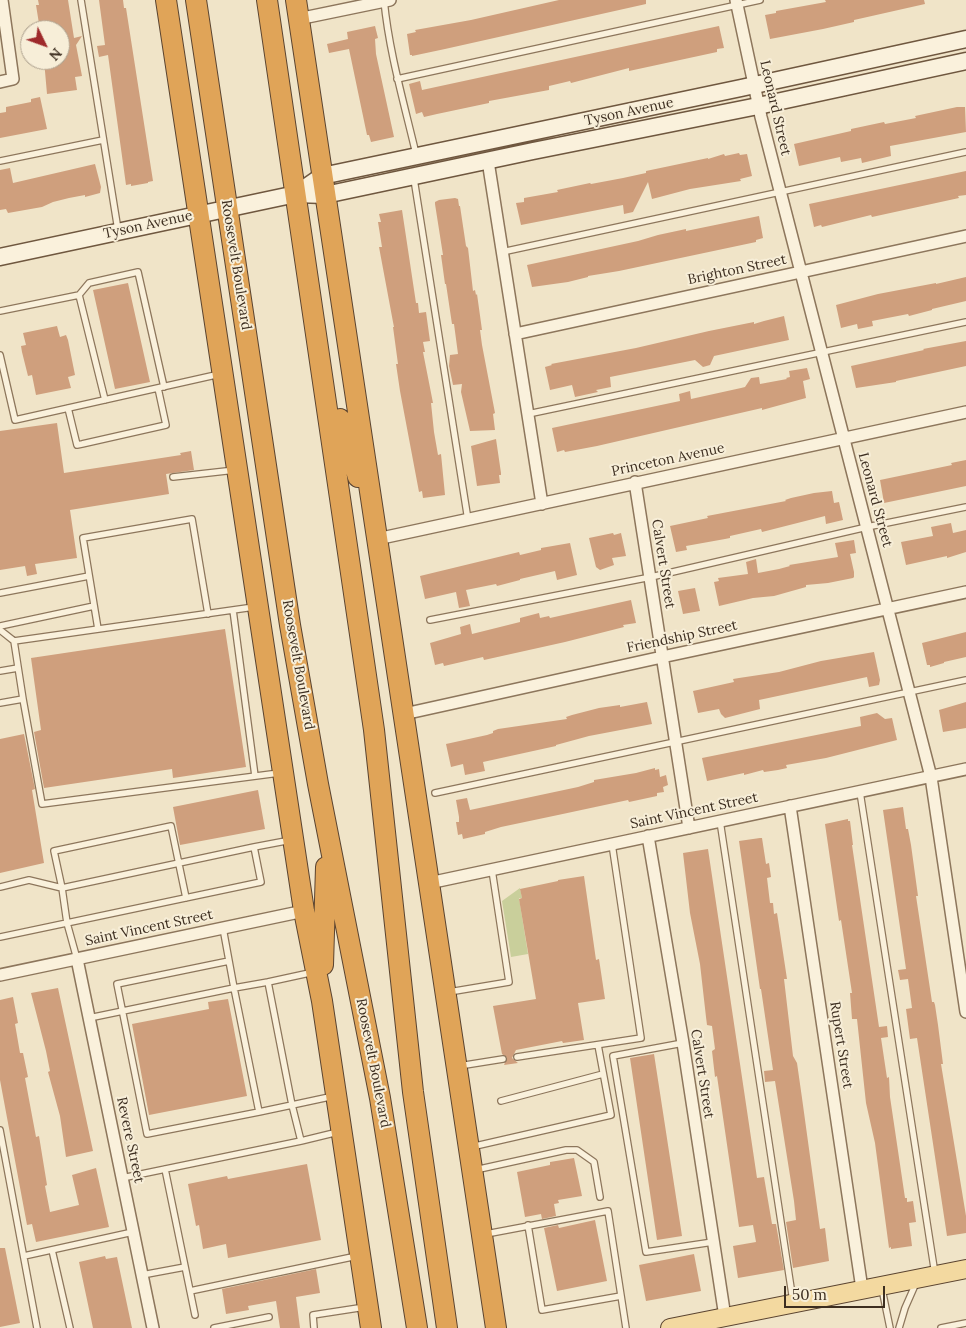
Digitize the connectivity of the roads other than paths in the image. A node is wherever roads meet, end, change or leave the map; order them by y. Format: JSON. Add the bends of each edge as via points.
{"nodes":[{"id":1,"x":81,"y":0,"type":"edge"},
{"id":2,"x":166,"y":0,"type":"edge"},
{"id":3,"x":196,"y":0,"type":"edge"},
{"id":4,"x":267,"y":0,"type":"edge"},
{"id":5,"x":386,"y":0,"type":"edge"},
{"id":6,"x":760,"y":0,"type":"edge"},
{"id":7,"x":1,"y":1,"type":"edge"},
{"id":8,"x":736,"y":2,"type":"edge"},
{"id":9,"x":297,"y":9,"type":"edge"},
{"id":10,"x":966,"y":38,"type":"edge"},
{"id":11,"x":966,"y":61,"type":"edge"},
{"id":12,"x":398,"y":79,"type":"junction"},
{"id":13,"x":0,"y":82,"type":"edge"},
{"id":14,"x":754,"y":85,"type":"junction"},
{"id":15,"x":758,"y":106,"type":"junction"},
{"id":16,"x":530,"y":133,"type":"junction"},
{"id":17,"x":103,"y":140,"type":"junction"},
{"id":18,"x":533,"y":151,"type":"junction"},
{"id":19,"x":966,"y":152,"type":"edge"},
{"id":20,"x":416,"y":156,"type":"junction"},
{"id":21,"x":488,"y":161,"type":"junction"},
{"id":22,"x":0,"y":162,"type":"edge"},
{"id":23,"x":413,"y":177,"type":"junction"},
{"id":24,"x":324,"y":186,"type":"junction"},
{"id":25,"x":780,"y":192,"type":"junction"},
{"id":26,"x":296,"y":194,"type":"junction"},
{"id":27,"x":227,"y":208,"type":"junction"},
{"id":28,"x":199,"y":214,"type":"junction"},
{"id":29,"x":119,"y":232,"type":"junction"},
{"id":30,"x":966,"y":236,"type":"edge"},
{"id":31,"x":502,"y":252,"type":"junction"},
{"id":32,"x":0,"y":257,"type":"edge"},
{"id":33,"x":800,"y":271,"type":"junction"},
{"id":34,"x":79,"y":295,"type":"junction"},
{"id":35,"x":0,"y":311,"type":"edge"},
{"id":36,"x":966,"y":322,"type":"edge"},
{"id":37,"x":515,"y":334,"type":"junction"},
{"id":38,"x":820,"y":353,"type":"junction"},
{"id":39,"x":0,"y":355,"type":"edge"},
{"id":40,"x":321,"y":357,"type":"junction"},
{"id":41,"x":222,"y":374,"type":"junction"},
{"id":42,"x":161,"y":387,"type":"junction"},
{"id":43,"x":105,"y":400,"type":"junction"},
{"id":44,"x":68,"y":408,"type":"junction"},
{"id":45,"x":966,"y":412,"type":"edge"},
{"id":46,"x":528,"y":414,"type":"junction"},
{"id":47,"x":844,"y":439,"type":"junction"},
{"id":48,"x":237,"y":470,"type":"junction"},
{"id":49,"x":173,"y":478,"type":"dead end"},
{"id":50,"x":635,"y":482,"type":"junction"},
{"id":51,"x":542,"y":504,"type":"junction"},
{"id":52,"x":966,"y":507,"type":"edge"},
{"id":53,"x":468,"y":520,"type":"junction"},
{"id":54,"x":867,"y":527,"type":"junction"},
{"id":55,"x":377,"y":539,"type":"junction"},
{"id":56,"x":89,"y":576,"type":"junction"},
{"id":57,"x":651,"y":577,"type":"junction"},
{"id":58,"x":966,"y":592,"type":"edge"},
{"id":59,"x":0,"y":593,"type":"edge"},
{"id":60,"x":94,"y":606,"type":"junction"},
{"id":61,"x":258,"y":607,"type":"junction"},
{"id":62,"x":889,"y":609,"type":"junction"},
{"id":63,"x":233,"y":610,"type":"junction"},
{"id":64,"x":208,"y":614,"type":"junction"},
{"id":65,"x":430,"y":620,"type":"dead end"},
{"id":66,"x":0,"y":626,"type":"edge"},
{"id":67,"x":98,"y":629,"type":"junction"},
{"id":68,"x":0,"y":630,"type":"edge"},
{"id":69,"x":14,"y":641,"type":"junction"},
{"id":70,"x":662,"y":657,"type":"junction"},
{"id":71,"x":18,"y":668,"type":"junction"},
{"id":72,"x":0,"y":671,"type":"edge"},
{"id":73,"x":966,"y":680,"type":"edge"},
{"id":74,"x":908,"y":692,"type":"junction"},
{"id":75,"x":23,"y":699,"type":"junction"},
{"id":76,"x":0,"y":703,"type":"edge"},
{"id":77,"x":404,"y":714,"type":"junction"},
{"id":78,"x":676,"y":741,"type":"junction"},
{"id":79,"x":966,"y":769,"type":"edge"},
{"id":80,"x":283,"y":773,"type":"junction"},
{"id":81,"x":256,"y":776,"type":"junction"},
{"id":82,"x":930,"y":777,"type":"junction"},
{"id":83,"x":860,"y":792,"type":"junction"},
{"id":84,"x":435,"y":793,"type":"dead end"},
{"id":85,"x":790,"y":806,"type":"junction"},
{"id":86,"x":720,"y":821,"type":"junction"},
{"id":87,"x":689,"y":828,"type":"junction"},
{"id":88,"x":328,"y":832,"type":"junction"},
{"id":89,"x":648,"y":836,"type":"junction"},
{"id":90,"x":293,"y":839,"type":"junction"},
{"id":91,"x":612,"y":844,"type":"junction"},
{"id":92,"x":254,"y":847,"type":"junction"},
{"id":93,"x":179,"y":863,"type":"junction"},
{"id":94,"x":492,"y":870,"type":"junction"},
{"id":95,"x":429,"y":883,"type":"junction"},
{"id":96,"x":0,"y":887,"type":"edge"},
{"id":97,"x":62,"y":888,"type":"junction"},
{"id":98,"x":186,"y":898,"type":"junction"},
{"id":99,"x":304,"y":911,"type":"junction"},
{"id":100,"x":67,"y":923,"type":"junction"},
{"id":101,"x":223,"y":928,"type":"junction"},
{"id":102,"x":0,"y":937,"type":"edge"},
{"id":103,"x":77,"y":959,"type":"junction"},
{"id":104,"x":229,"y":961,"type":"junction"},
{"id":105,"x":316,"y":972,"type":"junction"},
{"id":106,"x":0,"y":975,"type":"edge"},
{"id":107,"x":268,"y":982,"type":"junction"},
{"id":108,"x":234,"y":988,"type":"junction"},
{"id":109,"x":446,"y":992,"type":"junction"},
{"id":110,"x":322,"y":1001,"type":"junction"},
{"id":111,"x":122,"y":1011,"type":"junction"},
{"id":112,"x":966,"y":1012,"type":"edge"},
{"id":113,"x":89,"y":1018,"type":"junction"},
{"id":114,"x":683,"y":1043,"type":"junction"},
{"id":115,"x":598,"y":1045,"type":"junction"},
{"id":116,"x":517,"y":1057,"type":"dead end"},
{"id":117,"x":503,"y":1059,"type":"dead end"},
{"id":118,"x":457,"y":1066,"type":"junction"},
{"id":119,"x":603,"y":1074,"type":"junction"},
{"id":120,"x":336,"y":1096,"type":"junction"},
{"id":121,"x":500,"y":1101,"type":"dead end"},
{"id":122,"x":292,"y":1105,"type":"junction"},
{"id":123,"x":259,"y":1112,"type":"junction"},
{"id":124,"x":0,"y":1130,"type":"edge"},
{"id":125,"x":341,"y":1132,"type":"junction"},
{"id":126,"x":301,"y":1141,"type":"junction"},
{"id":127,"x":469,"y":1147,"type":"junction"},
{"id":128,"x":165,"y":1169,"type":"junction"},
{"id":129,"x":473,"y":1171,"type":"junction"},
{"id":130,"x":122,"y":1178,"type":"junction"},
{"id":131,"x":600,"y":1197,"type":"dead end"},
{"id":132,"x":528,"y":1225,"type":"junction"},
{"id":133,"x":133,"y":1232,"type":"junction"},
{"id":134,"x":482,"y":1234,"type":"junction"},
{"id":135,"x":713,"y":1242,"type":"junction"},
{"id":136,"x":52,"y":1250,"type":"junction"},
{"id":137,"x":24,"y":1256,"type":"junction"},
{"id":138,"x":360,"y":1256,"type":"junction"},
{"id":139,"x":185,"y":1267,"type":"junction"},
{"id":140,"x":966,"y":1269,"type":"edge"},
{"id":141,"x":142,"y":1275,"type":"junction"},
{"id":142,"x":926,"y":1277,"type":"junction"},
{"id":143,"x":881,"y":1286,"type":"junction"},
{"id":144,"x":862,"y":1289,"type":"junction"},
{"id":145,"x":190,"y":1291,"type":"junction"},
{"id":146,"x":621,"y":1296,"type":"junction"},
{"id":147,"x":793,"y":1303,"type":"junction"},
{"id":148,"x":367,"y":1307,"type":"junction"},
{"id":149,"x":195,"y":1315,"type":"dead end"},
{"id":150,"x":269,"y":1317,"type":"dead end"},
{"id":151,"x":711,"y":1322,"type":"edge"},
{"id":152,"x":966,"y":1323,"type":"edge"},
{"id":153,"x":37,"y":1328,"type":"edge"},
{"id":154,"x":70,"y":1328,"type":"edge"},
{"id":155,"x":153,"y":1328,"type":"edge"},
{"id":156,"x":214,"y":1328,"type":"edge"},
{"id":157,"x":314,"y":1328,"type":"edge"},
{"id":158,"x":370,"y":1328,"type":"edge"},
{"id":159,"x":417,"y":1328,"type":"edge"},
{"id":160,"x":447,"y":1328,"type":"edge"},
{"id":161,"x":496,"y":1328,"type":"edge"},
{"id":162,"x":626,"y":1328,"type":"edge"},
{"id":163,"x":670,"y":1328,"type":"edge"},
{"id":164,"x":890,"y":1328,"type":"edge"},
{"id":165,"x":899,"y":1328,"type":"edge"},
{"id":166,"x":941,"y":1328,"type":"edge"}],
"edges":[{"from":1,"to":17,"type":"lane"},
{"from":2,"to":28,"type":"highway","name":"Roosevelt Boulevard"},
{"from":3,"to":27,"type":"highway","name":"Roosevelt Boulevard"},
{"from":4,"to":26,"type":"highway"},
{"from":5,"to":9,"type":"street"},
{"from":5,"to":12,"type":"lane","via":[[385,15]]},
{"from":6,"to":8,"type":"lane"},
{"from":7,"to":13,"type":"street","via":[[13,79]]},
{"from":8,"to":12,"type":"lane"},
{"from":8,"to":14,"type":"street","name":"Leonard Street"},
{"from":9,"to":24,"type":"highway"},
{"from":10,"to":14,"type":"street","name":"Tyson Avenue"},
{"from":11,"to":15,"type":"street","name":"Tyson Avenue"},
{"from":12,"to":20,"type":"lane"},
{"from":14,"to":15,"type":"street","name":"Leonard Street"},
{"from":14,"to":16,"type":"street","name":"Tyson Avenue"},
{"from":15,"to":18,"type":"street","name":"Tyson Avenue"},
{"from":15,"to":25,"type":"street","name":"Leonard Street"},
{"from":16,"to":18,"type":"street"},
{"from":16,"to":20,"type":"street","name":"Tyson Avenue"},
{"from":17,"to":22,"type":"lane"},
{"from":17,"to":29,"type":"lane"},
{"from":18,"to":21,"type":"street","name":"Tyson Avenue"},
{"from":19,"to":25,"type":"lane"},
{"from":20,"to":24,"type":"street","name":"Tyson Avenue"},
{"from":21,"to":23,"type":"street","name":"Tyson Avenue"},
{"from":21,"to":31,"type":"street"},
{"from":23,"to":24,"type":"street","name":"Tyson Avenue"},
{"from":23,"to":53,"type":"lane"},
{"from":24,"to":26,"type":"street","name":"Tyson Avenue"},
{"from":24,"to":55,"type":"highway"},
{"from":25,"to":31,"type":"lane"},
{"from":25,"to":33,"type":"street","name":"Leonard Street"},
{"from":26,"to":27,"type":"street","name":"Tyson Avenue"},
{"from":26,"to":40,"type":"highway"},
{"from":27,"to":28,"type":"street","name":"Tyson Avenue"},
{"from":27,"to":88,"type":"highway","name":"Roosevelt Boulevard","via":[[290,625]]},
{"from":28,"to":29,"type":"street","name":"Tyson Avenue"},
{"from":28,"to":41,"type":"highway","name":"Roosevelt Boulevard"},
{"from":29,"to":32,"type":"street","name":"Tyson Avenue"},
{"from":30,"to":33,"type":"street","name":"Brighton Street"},
{"from":31,"to":37,"type":"street"},
{"from":33,"to":37,"type":"street","name":"Brighton Street"},
{"from":33,"to":38,"type":"street","name":"Leonard Street"},
{"from":34,"to":35,"type":"lane"},
{"from":34,"to":42,"type":"lane","via":[[89,282],[138,272]]},
{"from":34,"to":43,"type":"lane"},
{"from":36,"to":38,"type":"lane"},
{"from":37,"to":46,"type":"street"},
{"from":38,"to":46,"type":"lane"},
{"from":38,"to":47,"type":"street","name":"Leonard Street"},
{"from":39,"to":44,"type":"lane","via":[[14,420]]},
{"from":40,"to":55,"type":"highway"},
{"from":40,"to":160,"type":"highway","via":[[374,730],[412,1083]]},
{"from":41,"to":42,"type":"lane"},
{"from":41,"to":48,"type":"highway","name":"Roosevelt Boulevard"},
{"from":42,"to":43,"type":"lane"},
{"from":42,"to":44,"type":"lane","via":[[166,425],[82,444],[77,445]]},
{"from":43,"to":44,"type":"lane"},
{"from":45,"to":47,"type":"street","name":"Princeton Avenue"},
{"from":46,"to":51,"type":"street"},
{"from":47,"to":50,"type":"street","name":"Princeton Avenue"},
{"from":47,"to":54,"type":"street","name":"Leonard Street"},
{"from":48,"to":49,"type":"lane"},
{"from":48,"to":61,"type":"highway","name":"Roosevelt Boulevard"},
{"from":50,"to":51,"type":"street","name":"Princeton Avenue"},
{"from":50,"to":57,"type":"street","name":"Calvert Street"},
{"from":51,"to":53,"type":"street","name":"Princeton Avenue"},
{"from":52,"to":54,"type":"lane"},
{"from":53,"to":55,"type":"street","name":"Princeton Avenue"},
{"from":54,"to":57,"type":"lane"},
{"from":54,"to":62,"type":"street","name":"Leonard Street"},
{"from":55,"to":77,"type":"highway"},
{"from":56,"to":59,"type":"lane"},
{"from":56,"to":60,"type":"lane"},
{"from":56,"to":64,"type":"lane","via":[[83,538],[192,519]]},
{"from":57,"to":65,"type":"lane"},
{"from":57,"to":70,"type":"street","name":"Calvert Street"},
{"from":58,"to":62,"type":"street","name":"Friendship Street"},
{"from":60,"to":66,"type":"lane"},
{"from":60,"to":67,"type":"lane"},
{"from":61,"to":63,"type":"lane"},
{"from":61,"to":80,"type":"highway","name":"Roosevelt Boulevard"},
{"from":62,"to":70,"type":"street","name":"Friendship Street"},
{"from":62,"to":74,"type":"street","name":"Leonard Street"},
{"from":63,"to":64,"type":"lane"},
{"from":63,"to":81,"type":"lane"},
{"from":64,"to":67,"type":"lane"},
{"from":67,"to":69,"type":"lane"},
{"from":68,"to":69,"type":"lane"},
{"from":69,"to":71,"type":"lane"},
{"from":70,"to":77,"type":"street","name":"Friendship Street"},
{"from":70,"to":78,"type":"street","name":"Calvert Street"},
{"from":71,"to":72,"type":"lane"},
{"from":71,"to":75,"type":"lane"},
{"from":73,"to":74,"type":"lane"},
{"from":74,"to":78,"type":"lane"},
{"from":74,"to":82,"type":"street","name":"Leonard Street"},
{"from":75,"to":76,"type":"lane"},
{"from":75,"to":81,"type":"lane","via":[[42,804]]},
{"from":77,"to":95,"type":"highway"},
{"from":78,"to":84,"type":"lane"},
{"from":78,"to":87,"type":"street","name":"Calvert Street"},
{"from":79,"to":82,"type":"street","name":"Saint Vincent Street"},
{"from":80,"to":81,"type":"lane"},
{"from":80,"to":90,"type":"highway","name":"Roosevelt Boulevard"},
{"from":82,"to":83,"type":"street","name":"Saint Vincent Street"},
{"from":82,"to":112,"type":"street","name":"Leonard Street"},
{"from":83,"to":85,"type":"street","name":"Saint Vincent Street"},
{"from":83,"to":142,"type":"lane"},
{"from":85,"to":86,"type":"street","name":"Saint Vincent Street"},
{"from":85,"to":144,"type":"street","name":"Rupert Street"},
{"from":86,"to":87,"type":"street","name":"Saint Vincent Street"},
{"from":86,"to":147,"type":"lane"},
{"from":87,"to":89,"type":"street","name":"Saint Vincent Street"},
{"from":88,"to":110,"type":"highway"},
{"from":88,"to":159,"type":"highway","name":"Roosevelt Boulevard","via":[[380,1098]]},
{"from":89,"to":91,"type":"street","name":"Saint Vincent Street"},
{"from":89,"to":114,"type":"street","name":"Calvert Street"},
{"from":90,"to":92,"type":"lane"},
{"from":90,"to":99,"type":"highway","name":"Roosevelt Boulevard"},
{"from":91,"to":94,"type":"street","name":"Saint Vincent Street"},
{"from":91,"to":115,"type":"lane","via":[[641,1038]]},
{"from":92,"to":93,"type":"lane"},
{"from":92,"to":98,"type":"lane","via":[[261,882]]},
{"from":93,"to":97,"type":"lane"},
{"from":93,"to":97,"type":"lane","via":[[171,826],[74,846],[54,851]]},
{"from":93,"to":98,"type":"lane"},
{"from":94,"to":95,"type":"street","name":"Saint Vincent Street"},
{"from":94,"to":109,"type":"lane","via":[[509,982]]},
{"from":95,"to":109,"type":"highway"},
{"from":96,"to":97,"type":"lane","via":[[29,880]]},
{"from":97,"to":100,"type":"lane"},
{"from":98,"to":100,"type":"lane"},
{"from":99,"to":101,"type":"street","name":"Saint Vincent Street"},
{"from":99,"to":105,"type":"highway","name":"Roosevelt Boulevard"},
{"from":100,"to":102,"type":"lane"},
{"from":100,"to":103,"type":"lane"},
{"from":101,"to":103,"type":"street","name":"Saint Vincent Street"},
{"from":101,"to":104,"type":"lane"},
{"from":103,"to":106,"type":"street","name":"Saint Vincent Street"},
{"from":103,"to":113,"type":"street","name":"Revere Street"},
{"from":104,"to":108,"type":"lane"},
{"from":104,"to":111,"type":"lane","via":[[117,984]]},
{"from":105,"to":107,"type":"lane"},
{"from":105,"to":110,"type":"highway","name":"Roosevelt Boulevard"},
{"from":107,"to":108,"type":"lane"},
{"from":107,"to":122,"type":"lane"},
{"from":108,"to":111,"type":"lane"},
{"from":108,"to":123,"type":"lane"},
{"from":109,"to":118,"type":"highway"},
{"from":110,"to":120,"type":"highway","name":"Roosevelt Boulevard"},
{"from":111,"to":113,"type":"lane"},
{"from":111,"to":123,"type":"lane","via":[[147,1134]]},
{"from":113,"to":130,"type":"street","name":"Revere Street"},
{"from":114,"to":135,"type":"street","name":"Calvert Street"},
{"from":114,"to":135,"type":"lane","via":[[613,1056],[646,1252]]},
{"from":115,"to":116,"type":"lane"},
{"from":115,"to":119,"type":"lane"},
{"from":117,"to":118,"type":"lane"},
{"from":118,"to":127,"type":"highway"},
{"from":119,"to":121,"type":"lane"},
{"from":119,"to":127,"type":"lane","via":[[611,1115]]},
{"from":120,"to":122,"type":"lane"},
{"from":120,"to":125,"type":"highway","name":"Roosevelt Boulevard"},
{"from":122,"to":123,"type":"lane"},
{"from":122,"to":126,"type":"lane"},
{"from":124,"to":137,"type":"lane"},
{"from":125,"to":126,"type":"lane"},
{"from":125,"to":138,"type":"highway","name":"Roosevelt Boulevard"},
{"from":126,"to":128,"type":"lane"},
{"from":127,"to":129,"type":"highway"},
{"from":128,"to":130,"type":"lane"},
{"from":128,"to":139,"type":"lane"},
{"from":129,"to":131,"type":"lane","via":[[577,1150],[594,1162]]},
{"from":129,"to":134,"type":"highway"},
{"from":130,"to":133,"type":"street","name":"Revere Street"},
{"from":132,"to":134,"type":"lane"},
{"from":132,"to":146,"type":"lane","via":[[542,1310]]},
{"from":132,"to":146,"type":"lane","via":[[608,1211]]},
{"from":133,"to":136,"type":"lane"},
{"from":133,"to":141,"type":"street","name":"Revere Street"},
{"from":134,"to":161,"type":"highway"},
{"from":135,"to":151,"type":"street","name":"Calvert Street"},
{"from":136,"to":137,"type":"lane"},
{"from":136,"to":154,"type":"lane"},
{"from":137,"to":153,"type":"lane"},
{"from":138,"to":145,"type":"lane"},
{"from":138,"to":148,"type":"highway","name":"Roosevelt Boulevard"},
{"from":139,"to":141,"type":"lane"},
{"from":139,"to":145,"type":"lane"},
{"from":140,"to":142,"type":"main road"},
{"from":141,"to":155,"type":"street","name":"Revere Street"},
{"from":142,"to":143,"type":"main road"},
{"from":142,"to":165,"type":"lane","via":[[905,1308]]},
{"from":143,"to":144,"type":"main road"},
{"from":143,"to":164,"type":"lane"},
{"from":144,"to":147,"type":"main road"},
{"from":145,"to":149,"type":"lane"},
{"from":146,"to":162,"type":"lane"},
{"from":147,"to":151,"type":"main road"},
{"from":148,"to":157,"type":"lane","via":[[313,1315]]},
{"from":148,"to":158,"type":"highway","name":"Roosevelt Boulevard"},
{"from":150,"to":156,"type":"lane"},
{"from":151,"to":163,"type":"main road"},
{"from":152,"to":166,"type":"lane"}]}
